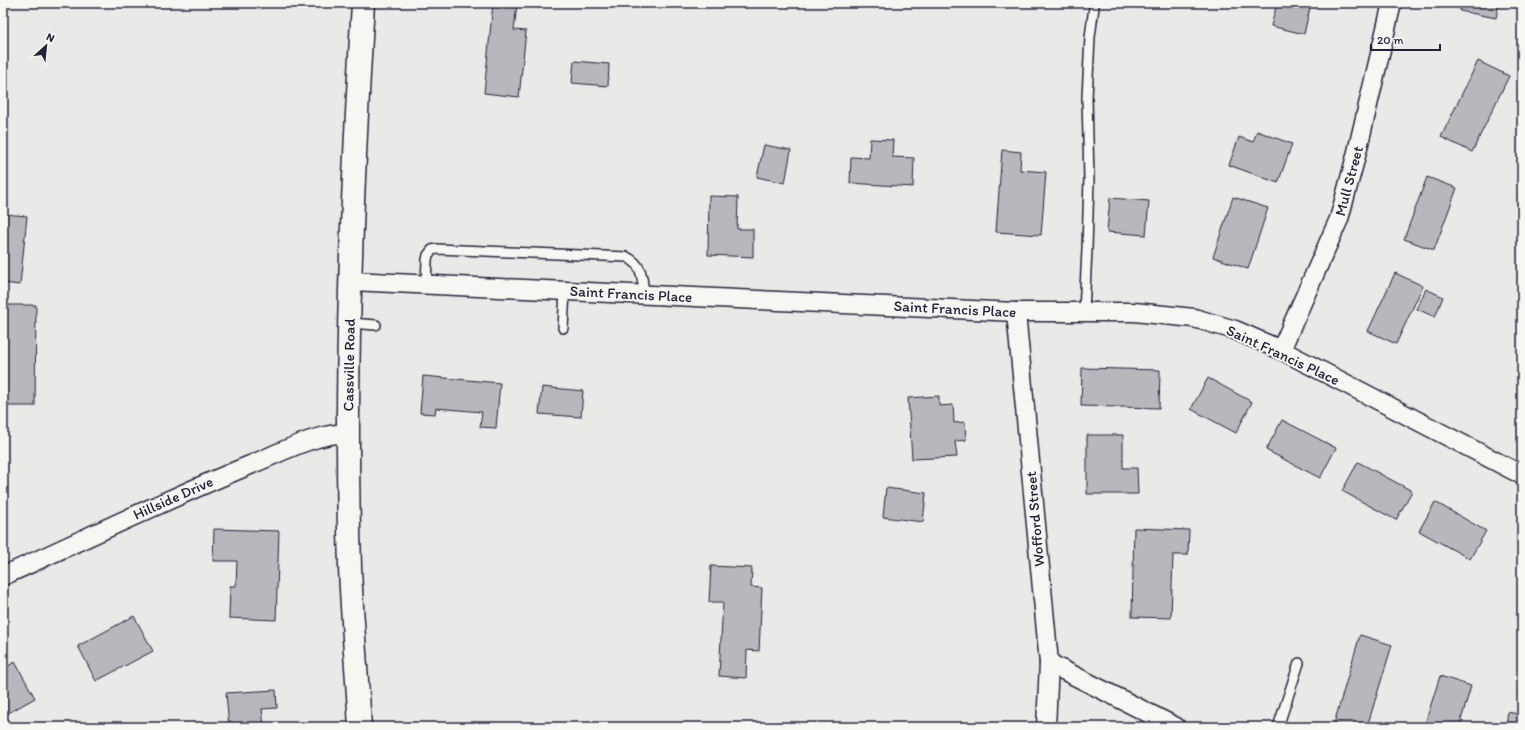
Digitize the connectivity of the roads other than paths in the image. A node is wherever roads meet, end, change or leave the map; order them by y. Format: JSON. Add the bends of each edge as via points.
{"nodes":[{"id":1,"x":363,"y":3,"type":"edge"},
{"id":2,"x":1392,"y":3,"type":"edge"},
{"id":3,"x":1094,"y":7,"type":"dead end"},
{"id":4,"x":351,"y":282,"type":"junction"},
{"id":5,"x":426,"y":285,"type":"junction"},
{"id":6,"x":565,"y":291,"type":"junction"},
{"id":7,"x":644,"y":294,"type":"junction"},
{"id":8,"x":1016,"y":312,"type":"junction"},
{"id":9,"x":1084,"y":312,"type":"junction"},
{"id":10,"x":350,"y":323,"type":"junction"},
{"id":11,"x":376,"y":325,"type":"dead end"},
{"id":12,"x":563,"y":328,"type":"dead end"},
{"id":13,"x":1280,"y":350,"type":"junction"},
{"id":14,"x":348,"y":433,"type":"junction"},
{"id":15,"x":1522,"y":475,"type":"edge"},
{"id":16,"x":3,"y":576,"type":"edge"},
{"id":17,"x":1048,"y":663,"type":"junction"},
{"id":18,"x":1299,"y":663,"type":"dead end"},
{"id":19,"x":360,"y":727,"type":"edge"},
{"id":20,"x":1046,"y":727,"type":"edge"},
{"id":21,"x":1176,"y":727,"type":"edge"},
{"id":22,"x":1278,"y":727,"type":"edge"}],
"edges":[{"from":1,"to":4,"type":"main road","name":"Cassville Road","via":[[355,138]]},
{"from":2,"to":13,"type":"street","name":"Mull Street","via":[[1339,219]]},
{"from":3,"to":9,"type":"lane","via":[[1087,98],[1088,195]]},
{"from":4,"to":5,"type":"street","name":"Saint Francis Place"},
{"from":4,"to":10,"type":"main road","name":"Cassville Road"},
{"from":5,"to":6,"type":"street","name":"Saint Francis Place"},
{"from":5,"to":7,"type":"lane","via":[[428,255],[432,250],[453,249],[627,257],[635,261],[641,271]]},
{"from":6,"to":7,"type":"street","name":"Saint Francis Place"},
{"from":6,"to":12,"type":"lane"},
{"from":7,"to":8,"type":"street","name":"Saint Francis Place"},
{"from":8,"to":9,"type":"street","name":"Saint Francis Place"},
{"from":8,"to":17,"type":"street","name":"Wofford Street"},
{"from":9,"to":13,"type":"street","name":"Saint Francis Place","via":[[1134,312],[1194,318],[1235,330]]},
{"from":10,"to":11,"type":"lane"},
{"from":10,"to":14,"type":"main road","name":"Cassville Road"},
{"from":13,"to":15,"type":"street","name":"Saint Francis Place"},
{"from":14,"to":16,"type":"street","name":"Hillside Drive","via":[[335,433],[314,439],[212,480]]},
{"from":14,"to":19,"type":"main road","name":"Cassville Road","via":[[350,569]]},
{"from":17,"to":20,"type":"street","name":"Wofford Street"},
{"from":17,"to":21,"type":"street"},
{"from":18,"to":22,"type":"lane"}]}
